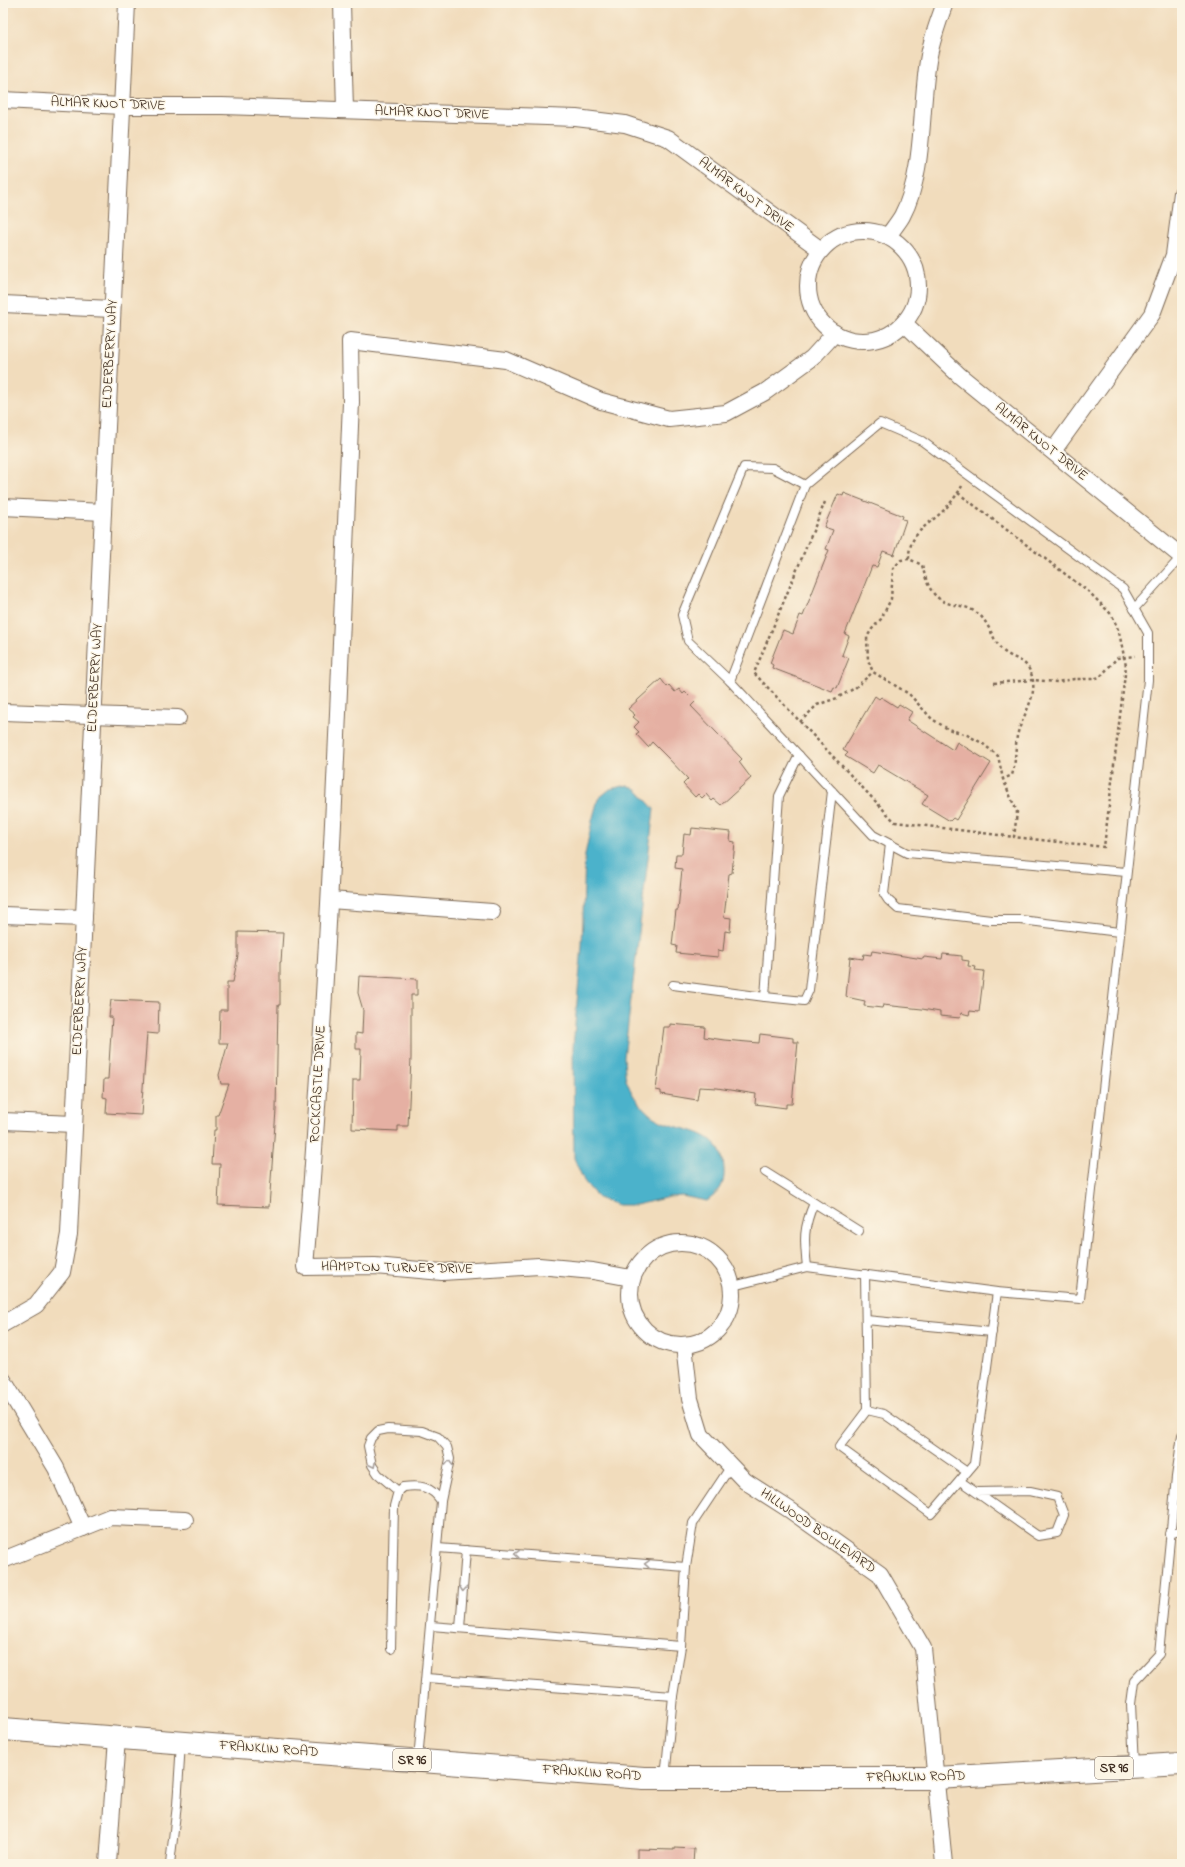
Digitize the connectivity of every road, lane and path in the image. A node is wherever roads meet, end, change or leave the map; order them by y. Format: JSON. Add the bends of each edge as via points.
{"nodes":[{"id":1,"x":127,"y":3,"type":"edge"},
{"id":2,"x":342,"y":3,"type":"edge"},
{"id":3,"x":945,"y":3,"type":"edge"},
{"id":4,"x":3,"y":100,"type":"edge"},
{"id":5,"x":122,"y":106,"type":"junction"},
{"id":6,"x":345,"y":110,"type":"junction"},
{"id":7,"x":1182,"y":193,"type":"edge"},
{"id":8,"x":888,"y":236,"type":"junction"},
{"id":9,"x":821,"y":250,"type":"junction"},
{"id":10,"x":3,"y":304,"type":"edge"},
{"id":11,"x":112,"y":309,"type":"junction"},
{"id":12,"x":904,"y":323,"type":"junction"},
{"id":13,"x":835,"y":333,"type":"junction"},
{"id":14,"x":1053,"y":451,"type":"junction"},
{"id":15,"x":969,"y":476,"type":"junction"},
{"id":16,"x":805,"y":485,"type":"junction"},
{"id":17,"x":958,"y":493,"type":"junction"},
{"id":18,"x":825,"y":502,"type":"dead end"},
{"id":19,"x":3,"y":507,"type":"edge"},
{"id":20,"x":103,"y":512,"type":"junction"},
{"id":21,"x":1182,"y":557,"type":"edge"},
{"id":22,"x":909,"y":559,"type":"junction"},
{"id":23,"x":1134,"y":609,"type":"junction"},
{"id":24,"x":1148,"y":656,"type":"junction"},
{"id":25,"x":1125,"y":657,"type":"junction"},
{"id":26,"x":873,"y":672,"type":"junction"},
{"id":27,"x":1033,"y":680,"type":"junction"},
{"id":28,"x":730,"y":681,"type":"junction"},
{"id":29,"x":994,"y":683,"type":"dead end"},
{"id":30,"x":3,"y":712,"type":"edge"},
{"id":31,"x":93,"y":716,"type":"junction"},
{"id":32,"x":178,"y":718,"type":"dead end"},
{"id":33,"x":800,"y":722,"type":"junction"},
{"id":34,"x":798,"y":754,"type":"junction"},
{"id":35,"x":1003,"y":779,"type":"junction"},
{"id":36,"x":832,"y":791,"type":"junction"},
{"id":37,"x":1014,"y":837,"type":"junction"},
{"id":38,"x":890,"y":844,"type":"junction"},
{"id":39,"x":1126,"y":872,"type":"junction"},
{"id":40,"x":330,"y":900,"type":"junction"},
{"id":41,"x":492,"y":912,"type":"dead end"},
{"id":42,"x":3,"y":914,"type":"edge"},
{"id":43,"x":84,"y":918,"type":"junction"},
{"id":44,"x":1119,"y":932,"type":"junction"},
{"id":45,"x":672,"y":984,"type":"dead end"},
{"id":46,"x":765,"y":997,"type":"junction"},
{"id":47,"x":3,"y":1121,"type":"edge"},
{"id":48,"x":74,"y":1124,"type":"junction"},
{"id":49,"x":764,"y":1172,"type":"dead end"},
{"id":50,"x":814,"y":1202,"type":"junction"},
{"id":51,"x":859,"y":1231,"type":"dead end"},
{"id":52,"x":305,"y":1267,"type":"joint"},
{"id":53,"x":807,"y":1267,"type":"junction"},
{"id":54,"x":865,"y":1274,"type":"junction"},
{"id":55,"x":631,"y":1278,"type":"junction"},
{"id":56,"x":733,"y":1286,"type":"junction"},
{"id":57,"x":997,"y":1292,"type":"junction"},
{"id":58,"x":866,"y":1320,"type":"junction"},
{"id":59,"x":3,"y":1324,"type":"edge"},
{"id":60,"x":992,"y":1332,"type":"junction"},
{"id":61,"x":684,"y":1345,"type":"junction"},
{"id":62,"x":3,"y":1380,"type":"edge"},
{"id":63,"x":867,"y":1410,"type":"junction"},
{"id":64,"x":1182,"y":1435,"type":"edge"},
{"id":65,"x":731,"y":1466,"type":"junction"},
{"id":66,"x":967,"y":1472,"type":"junction"},
{"id":67,"x":1179,"y":1477,"type":"edge"},
{"id":68,"x":960,"y":1481,"type":"junction"},
{"id":69,"x":398,"y":1491,"type":"junction"},
{"id":70,"x":976,"y":1492,"type":"junction"},
{"id":71,"x":441,"y":1501,"type":"junction"},
{"id":72,"x":186,"y":1520,"type":"dead end"},
{"id":73,"x":83,"y":1528,"type":"junction"},
{"id":74,"x":1182,"y":1530,"type":"edge"},
{"id":75,"x":1170,"y":1534,"type":"junction"},
{"id":76,"x":438,"y":1548,"type":"junction"},
{"id":77,"x":466,"y":1550,"type":"junction"},
{"id":78,"x":3,"y":1560,"type":"edge"},
{"id":79,"x":686,"y":1567,"type":"junction"},
{"id":80,"x":431,"y":1626,"type":"junction"},
{"id":81,"x":460,"y":1628,"type":"junction"},
{"id":82,"x":681,"y":1646,"type":"junction"},
{"id":83,"x":391,"y":1648,"type":"dead end"},
{"id":84,"x":426,"y":1678,"type":"junction"},
{"id":85,"x":673,"y":1696,"type":"junction"},
{"id":86,"x":3,"y":1729,"type":"edge"},
{"id":87,"x":117,"y":1738,"type":"junction"},
{"id":88,"x":181,"y":1742,"type":"junction"},
{"id":89,"x":418,"y":1760,"type":"junction"},
{"id":90,"x":1182,"y":1764,"type":"edge"},
{"id":91,"x":1134,"y":1767,"type":"junction"},
{"id":92,"x":665,"y":1778,"type":"junction"},
{"id":93,"x":936,"y":1778,"type":"junction"},
{"id":94,"x":108,"y":1864,"type":"edge"},
{"id":95,"x":170,"y":1864,"type":"edge"},
{"id":96,"x":944,"y":1864,"type":"edge"}],
"edges":[{"from":1,"to":5,"type":"street","name":"ELDERBERRY WAY"},
{"from":2,"to":6,"type":"street"},
{"from":3,"to":8,"type":"street","via":[[928,62],[919,151],[912,188],[902,216]]},
{"from":4,"to":5,"type":"street","name":"ALMAR KNOT DRIVE"},
{"from":5,"to":6,"type":"street","name":"ALMAR KNOT DRIVE"},
{"from":5,"to":11,"type":"street","name":"ELDERBERRY WAY"},
{"from":6,"to":9,"type":"street","name":"ALMAR KNOT DRIVE","via":[[576,118],[625,124],[668,138]]},
{"from":7,"to":14,"type":"street","via":[[1174,255],[1152,314]]},
{"from":8,"to":9,"type":"street","via":[[870,231],[854,232],[836,238]]},
{"from":8,"to":12,"type":"street","via":[[900,244],[912,259],[918,274],[918,293],[914,307]]},
{"from":9,"to":13,"type":"street","via":[[811,267],[808,280],[810,299],[816,315]]},
{"from":10,"to":11,"type":"street"},
{"from":11,"to":20,"type":"street","name":"ELDERBERRY WAY"},
{"from":12,"to":13,"type":"street","via":[[885,336],[867,341],[853,340]]},
{"from":12,"to":14,"type":"street","name":"ALMAR KNOT DRIVE","via":[[960,376]]},
{"from":13,"to":40,"type":"street","name":"ROCKCASTLE DRIVE","via":[[812,358],[764,392],[726,413],[669,419],[602,401],[506,360],[350,340],[351,402]]},
{"from":14,"to":21,"type":"street","name":"ALMAR KNOT DRIVE"},
{"from":15,"to":16,"type":"lane","via":[[922,441],[880,424]]},
{"from":15,"to":17,"type":"path"},
{"from":15,"to":23,"type":"lane","via":[[1123,589]]},
{"from":16,"to":28,"type":"lane"},
{"from":16,"to":28,"type":"lane","via":[[773,468],[744,467],[682,615],[688,641]]},
{"from":17,"to":22,"type":"path","via":[[944,510],[920,530],[909,548]]},
{"from":17,"to":25,"type":"path","via":[[1089,592],[1112,615]]},
{"from":18,"to":33,"type":"path","via":[[754,673]]},
{"from":19,"to":20,"type":"street"},
{"from":20,"to":31,"type":"street","name":"ELDERBERRY WAY"},
{"from":21,"to":23,"type":"lane"},
{"from":22,"to":26,"type":"path","via":[[901,560],[893,569],[891,599],[867,638],[868,660]]},
{"from":22,"to":27,"type":"path","via":[[922,565],[928,587],[941,601],[974,610],[981,616],[1002,650],[1024,663],[1030,670]]},
{"from":23,"to":24,"type":"lane","via":[[1148,633]]},
{"from":24,"to":25,"type":"path"},
{"from":24,"to":39,"type":"lane","via":[[1148,680]]},
{"from":25,"to":27,"type":"path","via":[[1114,661],[1100,677],[1093,679],[1057,682]]},
{"from":25,"to":37,"type":"path","via":[[1104,847]]},
{"from":26,"to":33,"type":"path","via":[[855,688],[817,705]]},
{"from":26,"to":35,"type":"path","via":[[909,694],[932,719],[948,729],[982,743],[998,756]]},
{"from":27,"to":29,"type":"path"},
{"from":27,"to":35,"type":"path","via":[[1030,704],[1018,735],[1014,771],[1012,775]]},
{"from":28,"to":34,"type":"lane"},
{"from":30,"to":31,"type":"street"},
{"from":31,"to":32,"type":"street"},
{"from":31,"to":43,"type":"street","name":"ELDERBERRY WAY"},
{"from":33,"to":37,"type":"path","via":[[894,822]]},
{"from":34,"to":36,"type":"lane"},
{"from":34,"to":46,"type":"lane","via":[[779,796]]},
{"from":35,"to":37,"type":"path","via":[[1017,812]]},
{"from":36,"to":38,"type":"lane","via":[[873,835]]},
{"from":36,"to":46,"type":"lane","via":[[809,990],[804,1001]]},
{"from":38,"to":39,"type":"lane","via":[[907,854]]},
{"from":38,"to":44,"type":"lane","via":[[884,894],[898,909]]},
{"from":39,"to":44,"type":"lane"},
{"from":40,"to":41,"type":"street"},
{"from":40,"to":52,"type":"street","name":"ROCKCASTLE DRIVE","via":[[316,1139]]},
{"from":42,"to":43,"type":"street"},
{"from":43,"to":48,"type":"street","name":"ELDERBERRY WAY"},
{"from":44,"to":57,"type":"lane","via":[[1080,1299]]},
{"from":45,"to":46,"type":"lane"},
{"from":47,"to":48,"type":"street"},
{"from":48,"to":59,"type":"street","name":"ELDERBERRY WAY","via":[[69,1234],[62,1272],[36,1305]]},
{"from":49,"to":50,"type":"lane"},
{"from":50,"to":51,"type":"lane"},
{"from":50,"to":53,"type":"lane","via":[[806,1221],[804,1239]]},
{"from":52,"to":55,"type":"street","name":"HAMPTON TURNER DRIVE","via":[[375,1266],[442,1272],[539,1266],[593,1271]]},
{"from":53,"to":54,"type":"lane"},
{"from":53,"to":56,"type":"lane"},
{"from":54,"to":57,"type":"lane"},
{"from":54,"to":58,"type":"lane"},
{"from":55,"to":56,"type":"street","via":[[645,1257],[664,1245],[691,1243],[715,1254],[726,1267]]},
{"from":55,"to":61,"type":"street","via":[[630,1302],[636,1320],[643,1329],[660,1341]]},
{"from":56,"to":61,"type":"street","via":[[730,1312],[725,1322],[713,1335],[701,1342]]},
{"from":57,"to":60,"type":"lane"},
{"from":58,"to":60,"type":"lane"},
{"from":58,"to":63,"type":"lane"},
{"from":60,"to":66,"type":"lane","via":[[974,1464]]},
{"from":61,"to":65,"type":"street","name":"HILLWOOD BOULEVARD","via":[[690,1399],[701,1435]]},
{"from":62,"to":73,"type":"street","via":[[56,1468]]},
{"from":63,"to":66,"type":"lane","via":[[884,1414]]},
{"from":63,"to":68,"type":"lane","via":[[839,1447],[931,1514]]},
{"from":64,"to":67,"type":"lane"},
{"from":65,"to":79,"type":"lane","via":[[693,1523]]},
{"from":65,"to":93,"type":"street","name":"HILLWOOD BOULEVARD","via":[[745,1481],[880,1574],[923,1648]]},
{"from":66,"to":68,"type":"lane"},
{"from":67,"to":75,"type":"lane"},
{"from":68,"to":70,"type":"lane"},
{"from":69,"to":71,"type":"lane","via":[[403,1487],[418,1486],[434,1491]]},
{"from":71,"to":69,"type":"lane","one_way":true,"via":[[448,1477],[450,1459],[447,1447],[438,1437],[422,1431],[388,1429],[378,1431],[371,1438],[368,1454],[372,1465],[378,1474]]},
{"from":69,"to":83,"type":"lane","via":[[394,1506]]},
{"from":70,"to":70,"type":"lane","via":[[1038,1536],[1057,1533],[1064,1515],[1057,1498],[1030,1491]]},
{"from":71,"to":76,"type":"lane"},
{"from":72,"to":73,"type":"street","via":[[110,1517]]},
{"from":73,"to":78,"type":"street"},
{"from":74,"to":75,"type":"lane"},
{"from":75,"to":91,"type":"lane","via":[[1159,1654],[1134,1681],[1131,1704]]},
{"from":76,"to":77,"type":"lane"},
{"from":76,"to":80,"type":"lane"},
{"from":79,"to":77,"type":"lane","one_way":true},
{"from":77,"to":81,"type":"lane","one_way":true},
{"from":79,"to":82,"type":"lane"},
{"from":80,"to":81,"type":"lane"},
{"from":80,"to":84,"type":"lane"},
{"from":81,"to":82,"type":"lane"},
{"from":82,"to":85,"type":"lane"},
{"from":84,"to":85,"type":"lane"},
{"from":84,"to":89,"type":"lane"},
{"from":85,"to":92,"type":"lane"},
{"from":86,"to":87,"type":"main road","name":"FRANKLIN ROAD","number":"SR 96"},
{"from":87,"to":88,"type":"main road","name":"FRANKLIN ROAD","number":"SR 96"},
{"from":87,"to":94,"type":"street"},
{"from":88,"to":89,"type":"main road","name":"FRANKLIN ROAD","number":"SR 96"},
{"from":88,"to":95,"type":"lane"},
{"from":89,"to":92,"type":"main road","name":"FRANKLIN ROAD","number":"SR 96"},
{"from":90,"to":91,"type":"main road","name":"FRANKLIN ROAD","number":"SR 96"},
{"from":91,"to":93,"type":"main road","name":"FRANKLIN ROAD","number":"SR 96"},
{"from":92,"to":93,"type":"main road","name":"FRANKLIN ROAD","number":"SR 96"},
{"from":93,"to":96,"type":"street","name":"HILLWOOD BOULEVARD"}]}
